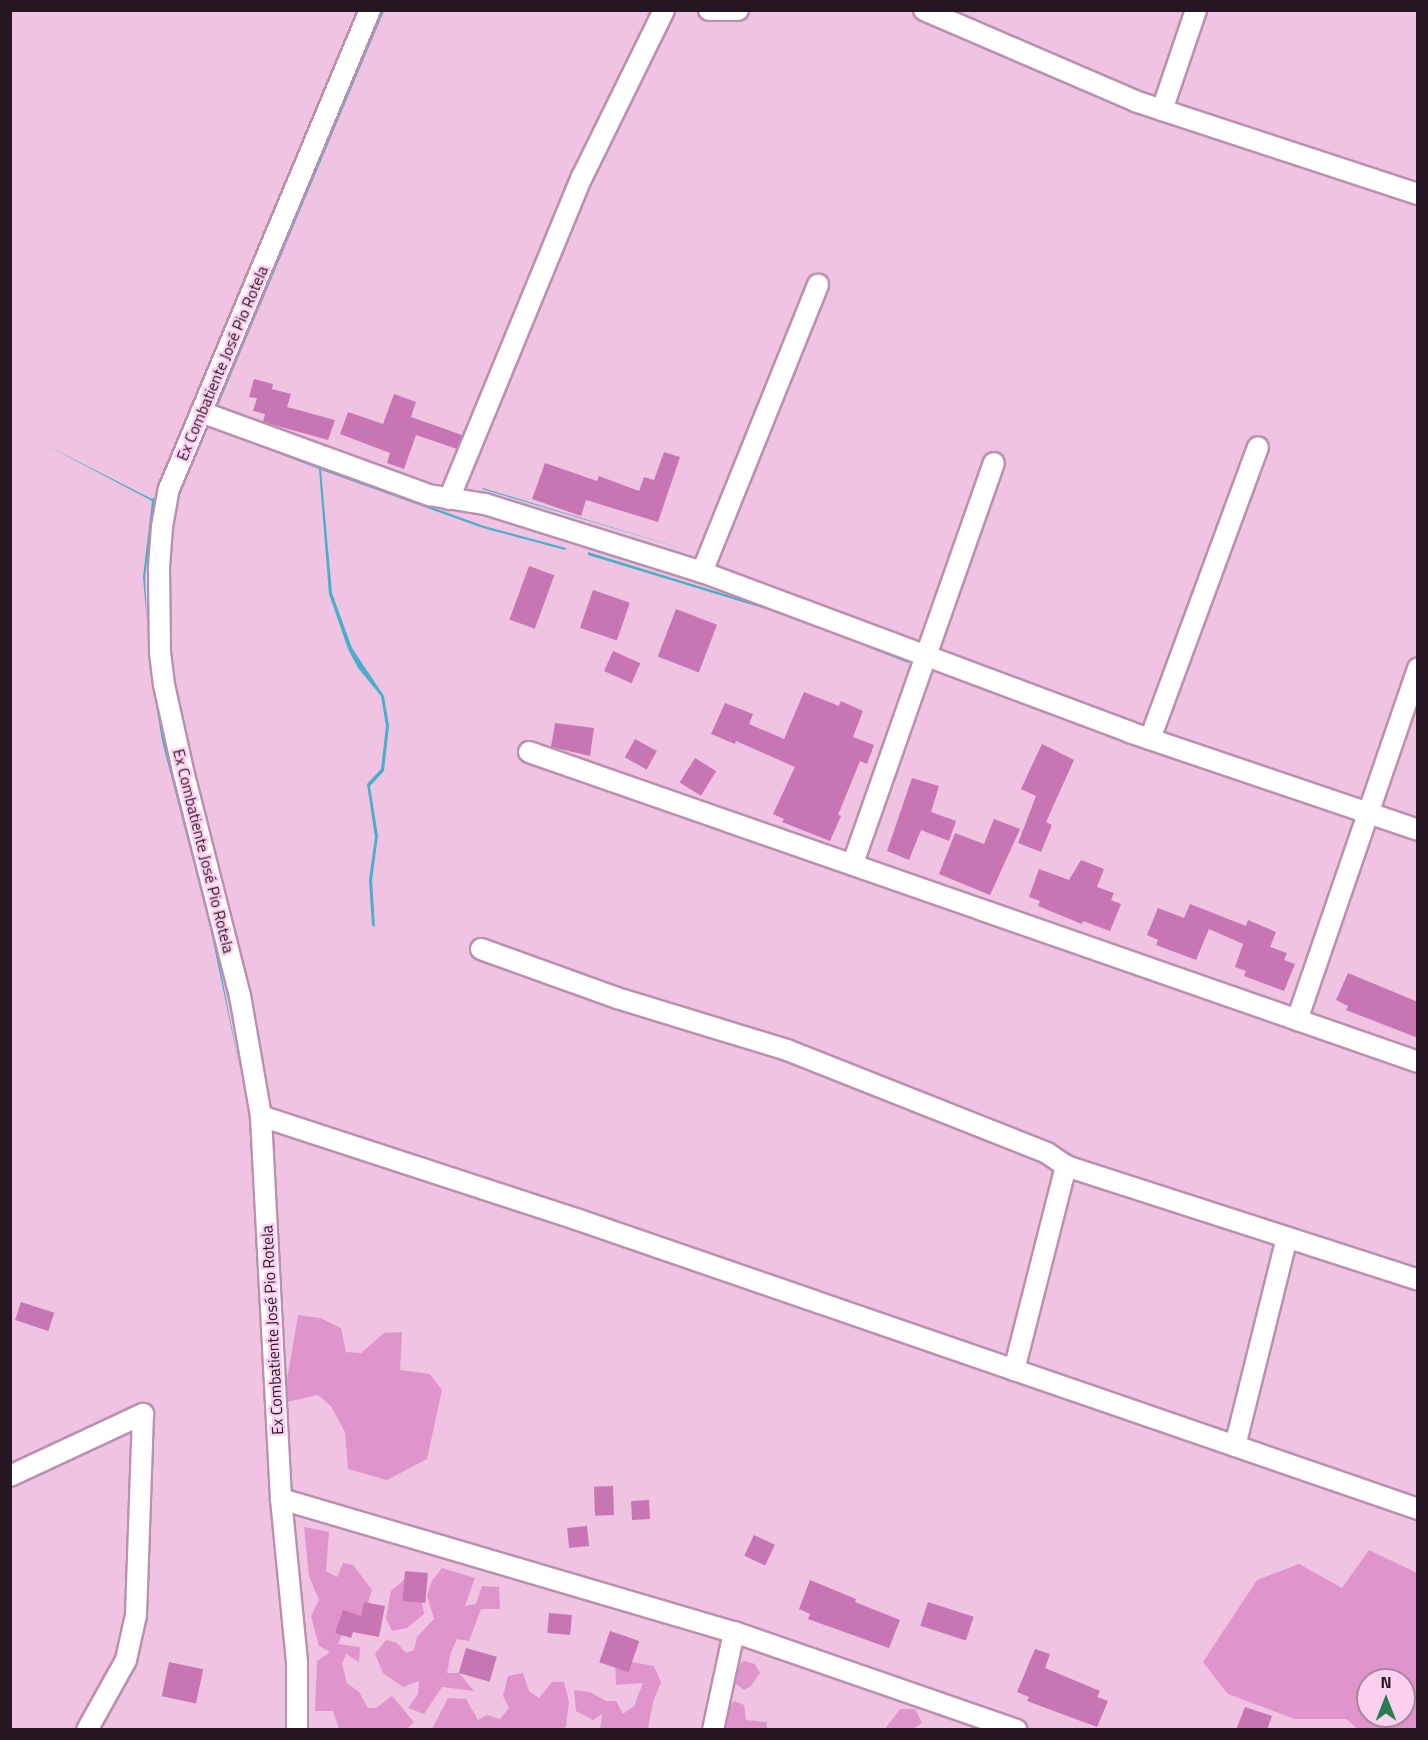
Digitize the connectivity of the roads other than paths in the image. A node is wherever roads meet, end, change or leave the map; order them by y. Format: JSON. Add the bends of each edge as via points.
{"nodes":[{"id":1,"x":370,"y":10,"type":"edge"},
{"id":2,"x":664,"y":10,"type":"edge"},
{"id":3,"x":709,"y":10,"type":"edge"},
{"id":4,"x":738,"y":10,"type":"edge"},
{"id":5,"x":924,"y":10,"type":"edge"},
{"id":6,"x":1196,"y":10,"type":"edge"},
{"id":7,"x":1162,"y":110,"type":"junction"},
{"id":8,"x":1418,"y":194,"type":"edge"},
{"id":9,"x":818,"y":285,"type":"dead end"},
{"id":10,"x":201,"y":412,"type":"junction"},
{"id":11,"x":1258,"y":447,"type":"dead end"},
{"id":12,"x":994,"y":463,"type":"dead end"},
{"id":13,"x":450,"y":499,"type":"junction"},
{"id":14,"x":702,"y":573,"type":"junction"},
{"id":15,"x":926,"y":655,"type":"junction"},
{"id":16,"x":1418,"y":668,"type":"edge"},
{"id":17,"x":1149,"y":739,"type":"junction"},
{"id":18,"x":529,"y":752,"type":"dead end"},
{"id":19,"x":1367,"y":813,"type":"junction"},
{"id":20,"x":1418,"y":830,"type":"edge"},
{"id":21,"x":853,"y":863,"type":"junction"},
{"id":22,"x":481,"y":949,"type":"dead end"},
{"id":23,"x":1297,"y":1020,"type":"junction"},
{"id":24,"x":1418,"y":1062,"type":"edge"},
{"id":25,"x":261,"y":1116,"type":"junction"},
{"id":26,"x":1066,"y":1166,"type":"junction"},
{"id":27,"x":1287,"y":1238,"type":"junction"},
{"id":28,"x":1418,"y":1280,"type":"edge"},
{"id":29,"x":1014,"y":1370,"type":"junction"},
{"id":30,"x":1235,"y":1446,"type":"junction"},
{"id":31,"x":10,"y":1476,"type":"edge"},
{"id":32,"x":281,"y":1499,"type":"junction"},
{"id":33,"x":1418,"y":1509,"type":"edge"},
{"id":34,"x":734,"y":1632,"type":"junction"},
{"id":35,"x":301,"y":1728,"type":"edge"},
{"id":36,"x":1012,"y":1729,"type":"edge"},
{"id":37,"x":87,"y":1730,"type":"edge"},
{"id":38,"x":713,"y":1730,"type":"edge"}],
"edges":[{"from":1,"to":10,"type":"street","name":"Ex Combatiente José Pio Rotela"},
{"from":2,"to":13,"type":"street","via":[[582,177]]},
{"from":3,"to":4,"type":"street"},
{"from":5,"to":7,"type":"street"},
{"from":6,"to":7,"type":"street"},
{"from":7,"to":8,"type":"street"},
{"from":9,"to":14,"type":"street"},
{"from":10,"to":13,"type":"street","via":[[429,495]]},
{"from":10,"to":25,"type":"street","name":"Ex Combatiente José Pio Rotela","via":[[169,489],[162,528],[160,651],[184,775],[240,996]]},
{"from":11,"to":17,"type":"street"},
{"from":12,"to":15,"type":"street"},
{"from":13,"to":14,"type":"street","via":[[485,504]]},
{"from":14,"to":15,"type":"street"},
{"from":15,"to":17,"type":"street"},
{"from":15,"to":21,"type":"street"},
{"from":16,"to":19,"type":"street"},
{"from":17,"to":19,"type":"street"},
{"from":18,"to":21,"type":"street"},
{"from":19,"to":20,"type":"street"},
{"from":19,"to":23,"type":"street"},
{"from":21,"to":23,"type":"street"},
{"from":22,"to":26,"type":"street","via":[[617,998],[787,1050],[1047,1153]]},
{"from":23,"to":24,"type":"street"},
{"from":25,"to":29,"type":"street","via":[[586,1222]]},
{"from":25,"to":32,"type":"street","name":"Ex Combatiente José Pio Rotela"},
{"from":26,"to":27,"type":"street"},
{"from":26,"to":29,"type":"street"},
{"from":27,"to":28,"type":"street"},
{"from":27,"to":30,"type":"street"},
{"from":29,"to":30,"type":"street"},
{"from":30,"to":33,"type":"street"},
{"from":31,"to":37,"type":"street","via":[[143,1414],[136,1615],[126,1660]]},
{"from":32,"to":34,"type":"street"},
{"from":32,"to":35,"type":"street","name":"Ex Combatiente José Pio Rotela"},
{"from":34,"to":36,"type":"street"},
{"from":34,"to":38,"type":"street"}]}
